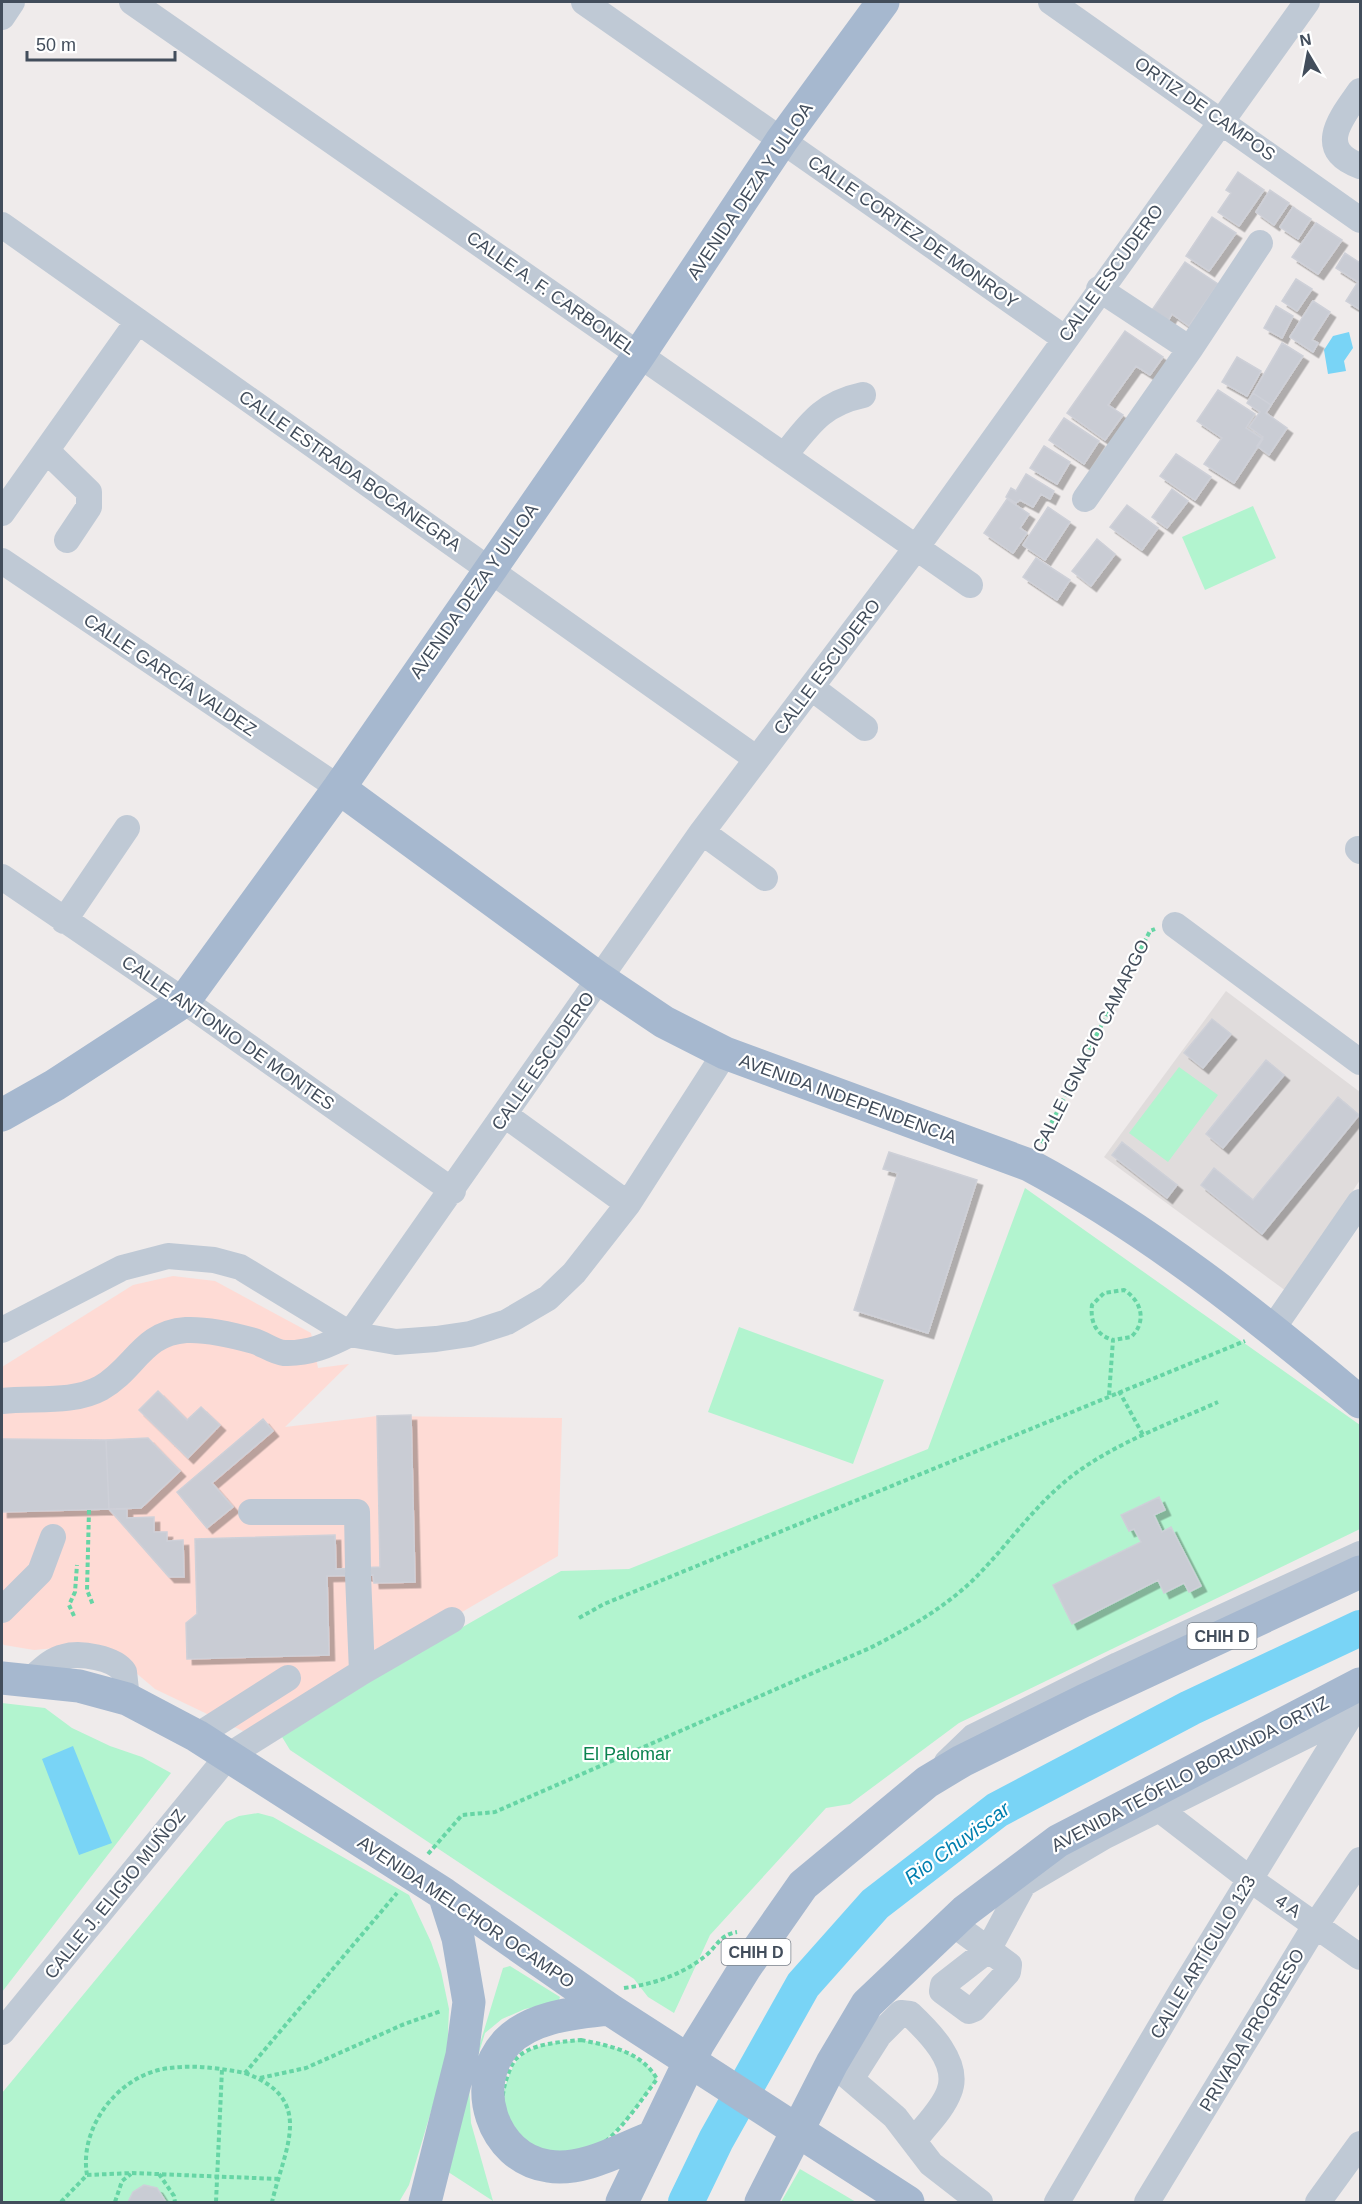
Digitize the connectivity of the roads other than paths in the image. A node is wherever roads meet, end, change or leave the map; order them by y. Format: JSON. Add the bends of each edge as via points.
{"nodes":[{"id":1,"x":12,"y":2,"type":"edge"},
{"id":2,"x":132,"y":2,"type":"edge"},
{"id":3,"x":584,"y":2,"type":"edge"},
{"id":4,"x":883,"y":2,"type":"edge"},
{"id":5,"x":1051,"y":2,"type":"edge"},
{"id":6,"x":1306,"y":2,"type":"edge"},
{"id":7,"x":2,"y":17,"type":"edge"},
{"id":8,"x":1360,"y":91,"type":"edge"},
{"id":9,"x":1223,"y":121,"type":"junction"},
{"id":10,"x":782,"y":140,"type":"junction"},
{"id":11,"x":1360,"y":166,"type":"edge"},
{"id":12,"x":1360,"y":219,"type":"edge"},
{"id":13,"x":2,"y":225,"type":"edge"},
{"id":14,"x":1260,"y":243,"type":"dead end"},
{"id":15,"x":1099,"y":289,"type":"junction"},
{"id":16,"x":138,"y":321,"type":"junction"},
{"id":17,"x":1064,"y":338,"type":"junction"},
{"id":18,"x":1190,"y":349,"type":"junction"},
{"id":19,"x":639,"y":355,"type":"junction"},
{"id":20,"x":863,"y":395,"type":"dead end"},
{"id":21,"x":48,"y":452,"type":"junction"},
{"id":22,"x":784,"y":456,"type":"junction"},
{"id":23,"x":1085,"y":499,"type":"dead end"},
{"id":24,"x":2,"y":513,"type":"edge"},
{"id":25,"x":67,"y":540,"type":"dead end"},
{"id":26,"x":916,"y":548,"type":"junction"},
{"id":27,"x":2,"y":561,"type":"edge"},
{"id":28,"x":488,"y":569,"type":"junction"},
{"id":29,"x":970,"y":585,"type":"dead end"},
{"id":30,"x":812,"y":688,"type":"junction"},
{"id":31,"x":865,"y":728,"type":"dead end"},
{"id":32,"x":757,"y":759,"type":"junction"},
{"id":33,"x":339,"y":788,"type":"junction"},
{"id":34,"x":127,"y":828,"type":"dead end"},
{"id":35,"x":702,"y":832,"type":"junction"},
{"id":36,"x":2,"y":878,"type":"edge"},
{"id":37,"x":765,"y":878,"type":"dead end"},
{"id":38,"x":64,"y":921,"type":"junction"},
{"id":39,"x":1175,"y":925,"type":"road end"},
{"id":40,"x":600,"y":979,"type":"junction"},
{"id":41,"x":184,"y":1001,"type":"junction"},
{"id":42,"x":725,"y":1053,"type":"junction"},
{"id":43,"x":1360,"y":1062,"type":"edge"},
{"id":44,"x":2,"y":1114,"type":"edge"},
{"id":45,"x":505,"y":1115,"type":"junction"},
{"id":46,"x":453,"y":1191,"type":"junction"},
{"id":47,"x":1360,"y":1202,"type":"edge"},
{"id":48,"x":628,"y":1204,"type":"junction"},
{"id":49,"x":1273,"y":1328,"type":"junction"},
{"id":50,"x":2,"y":1330,"type":"edge"},
{"id":51,"x":350,"y":1334,"type":"junction"},
{"id":52,"x":2,"y":1401,"type":"edge"},
{"id":53,"x":1360,"y":1402,"type":"edge"},
{"id":54,"x":251,"y":1512,"type":"dead end"},
{"id":55,"x":53,"y":1537,"type":"dead end"},
{"id":56,"x":1360,"y":1554,"type":"edge"},
{"id":57,"x":1360,"y":1572,"type":"edge"},
{"id":58,"x":3,"y":1604,"type":"edge"},
{"id":59,"x":452,"y":1620,"type":"dead end"},
{"id":60,"x":362,"y":1672,"type":"junction"},
{"id":61,"x":288,"y":1678,"type":"dead end"},
{"id":62,"x":15,"y":1679,"type":"edge"},
{"id":63,"x":1358,"y":1702,"type":"edge"},
{"id":64,"x":197,"y":1736,"type":"junction"},
{"id":65,"x":228,"y":1756,"type":"junction"},
{"id":66,"x":927,"y":1782,"type":"junction"},
{"id":67,"x":1159,"y":1809,"type":"junction"},
{"id":68,"x":1360,"y":1860,"type":"edge"},
{"id":69,"x":1251,"y":1880,"type":"junction"},
{"id":70,"x":1024,"y":1884,"type":"junction"},
{"id":71,"x":444,"y":1894,"type":"junction"},
{"id":72,"x":959,"y":1917,"type":"junction"},
{"id":73,"x":1315,"y":1926,"type":"junction"},
{"id":74,"x":1360,"y":1957,"type":"edge"},
{"id":75,"x":598,"y":2001,"type":"junction"},
{"id":76,"x":2,"y":2032,"type":"edge"},
{"id":77,"x":841,"y":2071,"type":"junction"},
{"id":78,"x":653,"y":2137,"type":"junction"},
{"id":79,"x":914,"y":2141,"type":"junction"},
{"id":80,"x":1360,"y":2144,"type":"edge"},
{"id":81,"x":900,"y":2200,"type":"edge"},
{"id":82,"x":1322,"y":2201,"type":"edge"},
{"id":83,"x":425,"y":2202,"type":"edge"},
{"id":84,"x":622,"y":2202,"type":"edge"},
{"id":85,"x":761,"y":2202,"type":"edge"},
{"id":86,"x":980,"y":2202,"type":"edge"},
{"id":87,"x":1057,"y":2202,"type":"edge"},
{"id":88,"x":1147,"y":2202,"type":"edge"}],
"edges":[{"from":1,"to":7,"type":"street"},
{"from":2,"to":19,"type":"street","name":"CALLE A. F. CARBONEL"},
{"from":3,"to":10,"type":"street","name":"CALLE CORTEZ DE MONROY"},
{"from":4,"to":10,"type":"main road","name":"AVENIDA DEZA Y ULLOA"},
{"from":5,"to":9,"type":"street","name":"ORTIZ DE CAMPOS"},
{"from":6,"to":9,"type":"street","name":"CALLE ESCUDERO"},
{"from":8,"to":11,"type":"street","via":[[1336,126],[1334,139],[1338,152]]},
{"from":9,"to":12,"type":"street","name":"ORTIZ DE CAMPOS"},
{"from":9,"to":15,"type":"street","name":"CALLE ESCUDERO"},
{"from":10,"to":17,"type":"street","name":"CALLE CORTEZ DE MONROY"},
{"from":10,"to":19,"type":"main road","name":"AVENIDA DEZA Y ULLOA"},
{"from":13,"to":16,"type":"street","name":"CALLE ESTRADA BOCANEGRA"},
{"from":14,"to":18,"type":"street"},
{"from":15,"to":17,"type":"street","name":"CALLE ESCUDERO"},
{"from":15,"to":18,"type":"street"},
{"from":16,"to":21,"type":"street"},
{"from":16,"to":28,"type":"street","name":"CALLE ESTRADA BOCANEGRA"},
{"from":17,"to":26,"type":"street","name":"CALLE ESCUDERO"},
{"from":18,"to":23,"type":"street"},
{"from":19,"to":22,"type":"street","name":"CALLE A. F. CARBONEL"},
{"from":19,"to":28,"type":"main road","name":"AVENIDA DEZA Y ULLOA"},
{"from":20,"to":22,"type":"street","via":[[822,411]]},
{"from":21,"to":24,"type":"street"},
{"from":21,"to":25,"type":"street","via":[[89,492],[89,507]]},
{"from":22,"to":26,"type":"street","name":"CALLE A. F. CARBONEL"},
{"from":26,"to":29,"type":"street","name":"CALLE A. F. CARBONEL"},
{"from":26,"to":30,"type":"street","name":"CALLE ESCUDERO"},
{"from":27,"to":33,"type":"street","name":"CALLE GARCÍA VALDEZ"},
{"from":28,"to":32,"type":"street","name":"CALLE ESTRADA BOCANEGRA"},
{"from":28,"to":33,"type":"main road","name":"AVENIDA DEZA Y ULLOA"},
{"from":30,"to":31,"type":"street"},
{"from":30,"to":32,"type":"street","name":"CALLE ESCUDERO"},
{"from":32,"to":35,"type":"street","name":"CALLE ESCUDERO"},
{"from":33,"to":40,"type":"main road","name":"AVENIDA INDEPENDENCIA"},
{"from":33,"to":41,"type":"main road","name":"AVENIDA DEZA Y ULLOA"},
{"from":34,"to":38,"type":"street"},
{"from":35,"to":37,"type":"street"},
{"from":35,"to":40,"type":"street","name":"CALLE ESCUDERO"},
{"from":36,"to":38,"type":"street","name":"CALLE ANTONIO DE MONTES"},
{"from":38,"to":41,"type":"street","name":"CALLE ANTONIO DE MONTES"},
{"from":39,"to":43,"type":"street"},
{"from":40,"to":42,"type":"main road","name":"AVENIDA INDEPENDENCIA","via":[[664,1022]]},
{"from":40,"to":45,"type":"street","name":"CALLE ESCUDERO"},
{"from":41,"to":44,"type":"main road","name":"AVENIDA DEZA Y ULLOA","via":[[55,1085]]},
{"from":41,"to":46,"type":"street","name":"CALLE ANTONIO DE MONTES"},
{"from":42,"to":48,"type":"street"},
{"from":42,"to":49,"type":"main road","name":"AVENIDA INDEPENDENCIA","via":[[1029,1166],[1145,1234]]},
{"from":45,"to":46,"type":"street","name":"CALLE ESCUDERO"},
{"from":45,"to":48,"type":"street"},
{"from":46,"to":51,"type":"street","name":"CALLE ESCUDERO"},
{"from":47,"to":49,"type":"street"},
{"from":48,"to":51,"type":"street","via":[[574,1273],[548,1298],[507,1322],[470,1334],[436,1339],[396,1342]]},
{"from":49,"to":53,"type":"main road","name":"AVENIDA INDEPENDENCIA"},
{"from":50,"to":51,"type":"street","via":[[122,1268],[168,1256],[240,1267]]},
{"from":51,"to":52,"type":"street","via":[[326,1347],[282,1353],[217,1332],[186,1330],[160,1336],[102,1388],[80,1395]]},
{"from":54,"to":60,"type":"street","via":[[357,1512]]},
{"from":55,"to":58,"type":"street","via":[[40,1572]]},
{"from":56,"to":66,"type":"street","via":[[1118,1665],[973,1737]]},
{"from":57,"to":66,"type":"main road","number":"CHIH D","via":[[1083,1701]]},
{"from":59,"to":60,"type":"street","name":"CALLE J. ELIGIO MUÑOZ"},
{"from":60,"to":65,"type":"street","name":"CALLE J. ELIGIO MUÑOZ"},
{"from":61,"to":64,"type":"street"},
{"from":62,"to":64,"type":"main road","name":"AVENIDA MELCHOR OCAMPO","via":[[79,1686],[127,1699]]},
{"from":63,"to":67,"type":"street"},
{"from":63,"to":69,"type":"street","name":"CALLE ARTÍCULO 123"},
{"from":63,"to":72,"type":"main road","name":"AVENIDA TEÓFILO BORUNDA ORTIZ","via":[[1117,1809],[1058,1841]]},
{"from":64,"to":65,"type":"main road","name":"AVENIDA MELCHOR OCAMPO"},
{"from":65,"to":71,"type":"main road","name":"AVENIDA MELCHOR OCAMPO"},
{"from":65,"to":76,"type":"street","name":"CALLE J. ELIGIO MUÑOZ"},
{"from":66,"to":78,"type":"main road","number":"CHIH D","via":[[803,1885],[698,2044]]},
{"from":67,"to":69,"type":"street","name":"4 A"},
{"from":67,"to":70,"type":"street"},
{"from":68,"to":73,"type":"street","name":"PRIVADA PROGRESO"},
{"from":69,"to":73,"type":"street","name":"4 A"},
{"from":69,"to":87,"type":"street","name":"CALLE ARTÍCULO 123"},
{"from":70,"to":72,"type":"street"},
{"from":70,"to":72,"type":"street","via":[[988,1950]]},
{"from":71,"to":75,"type":"main road","name":"AVENIDA MELCHOR OCAMPO"},
{"from":71,"to":83,"type":"main road","via":[[458,1938],[469,2002],[462,2055]]},
{"from":72,"to":77,"type":"main road","name":"AVENIDA TEÓFILO BORUNDA ORTIZ","via":[[867,2004]]},
{"from":73,"to":74,"type":"street","name":"4 A"},
{"from":73,"to":88,"type":"street","name":"PRIVADA PROGRESO"},
{"from":75,"to":78,"type":"main road","via":[[530,2026],[507,2041],[491,2064],[487,2086],[491,2115],[503,2141],[530,2161],[549,2167],[581,2165]]},
{"from":75,"to":81,"type":"main road","name":"AVENIDA MELCHOR OCAMPO","via":[[659,2056],[818,2144]]},
{"from":77,"to":79,"type":"street","via":[[895,2116]]},
{"from":77,"to":79,"type":"street","via":[[901,2013],[910,2014],[928,2031],[951,2072],[950,2092]]},
{"from":77,"to":85,"type":"main road","name":"AVENIDA TEÓFILO BORUNDA ORTIZ"},
{"from":78,"to":84,"type":"main road","number":"CHIH D"},
{"from":79,"to":86,"type":"street","via":[[931,2164]]},
{"from":80,"to":82,"type":"street"}]}
